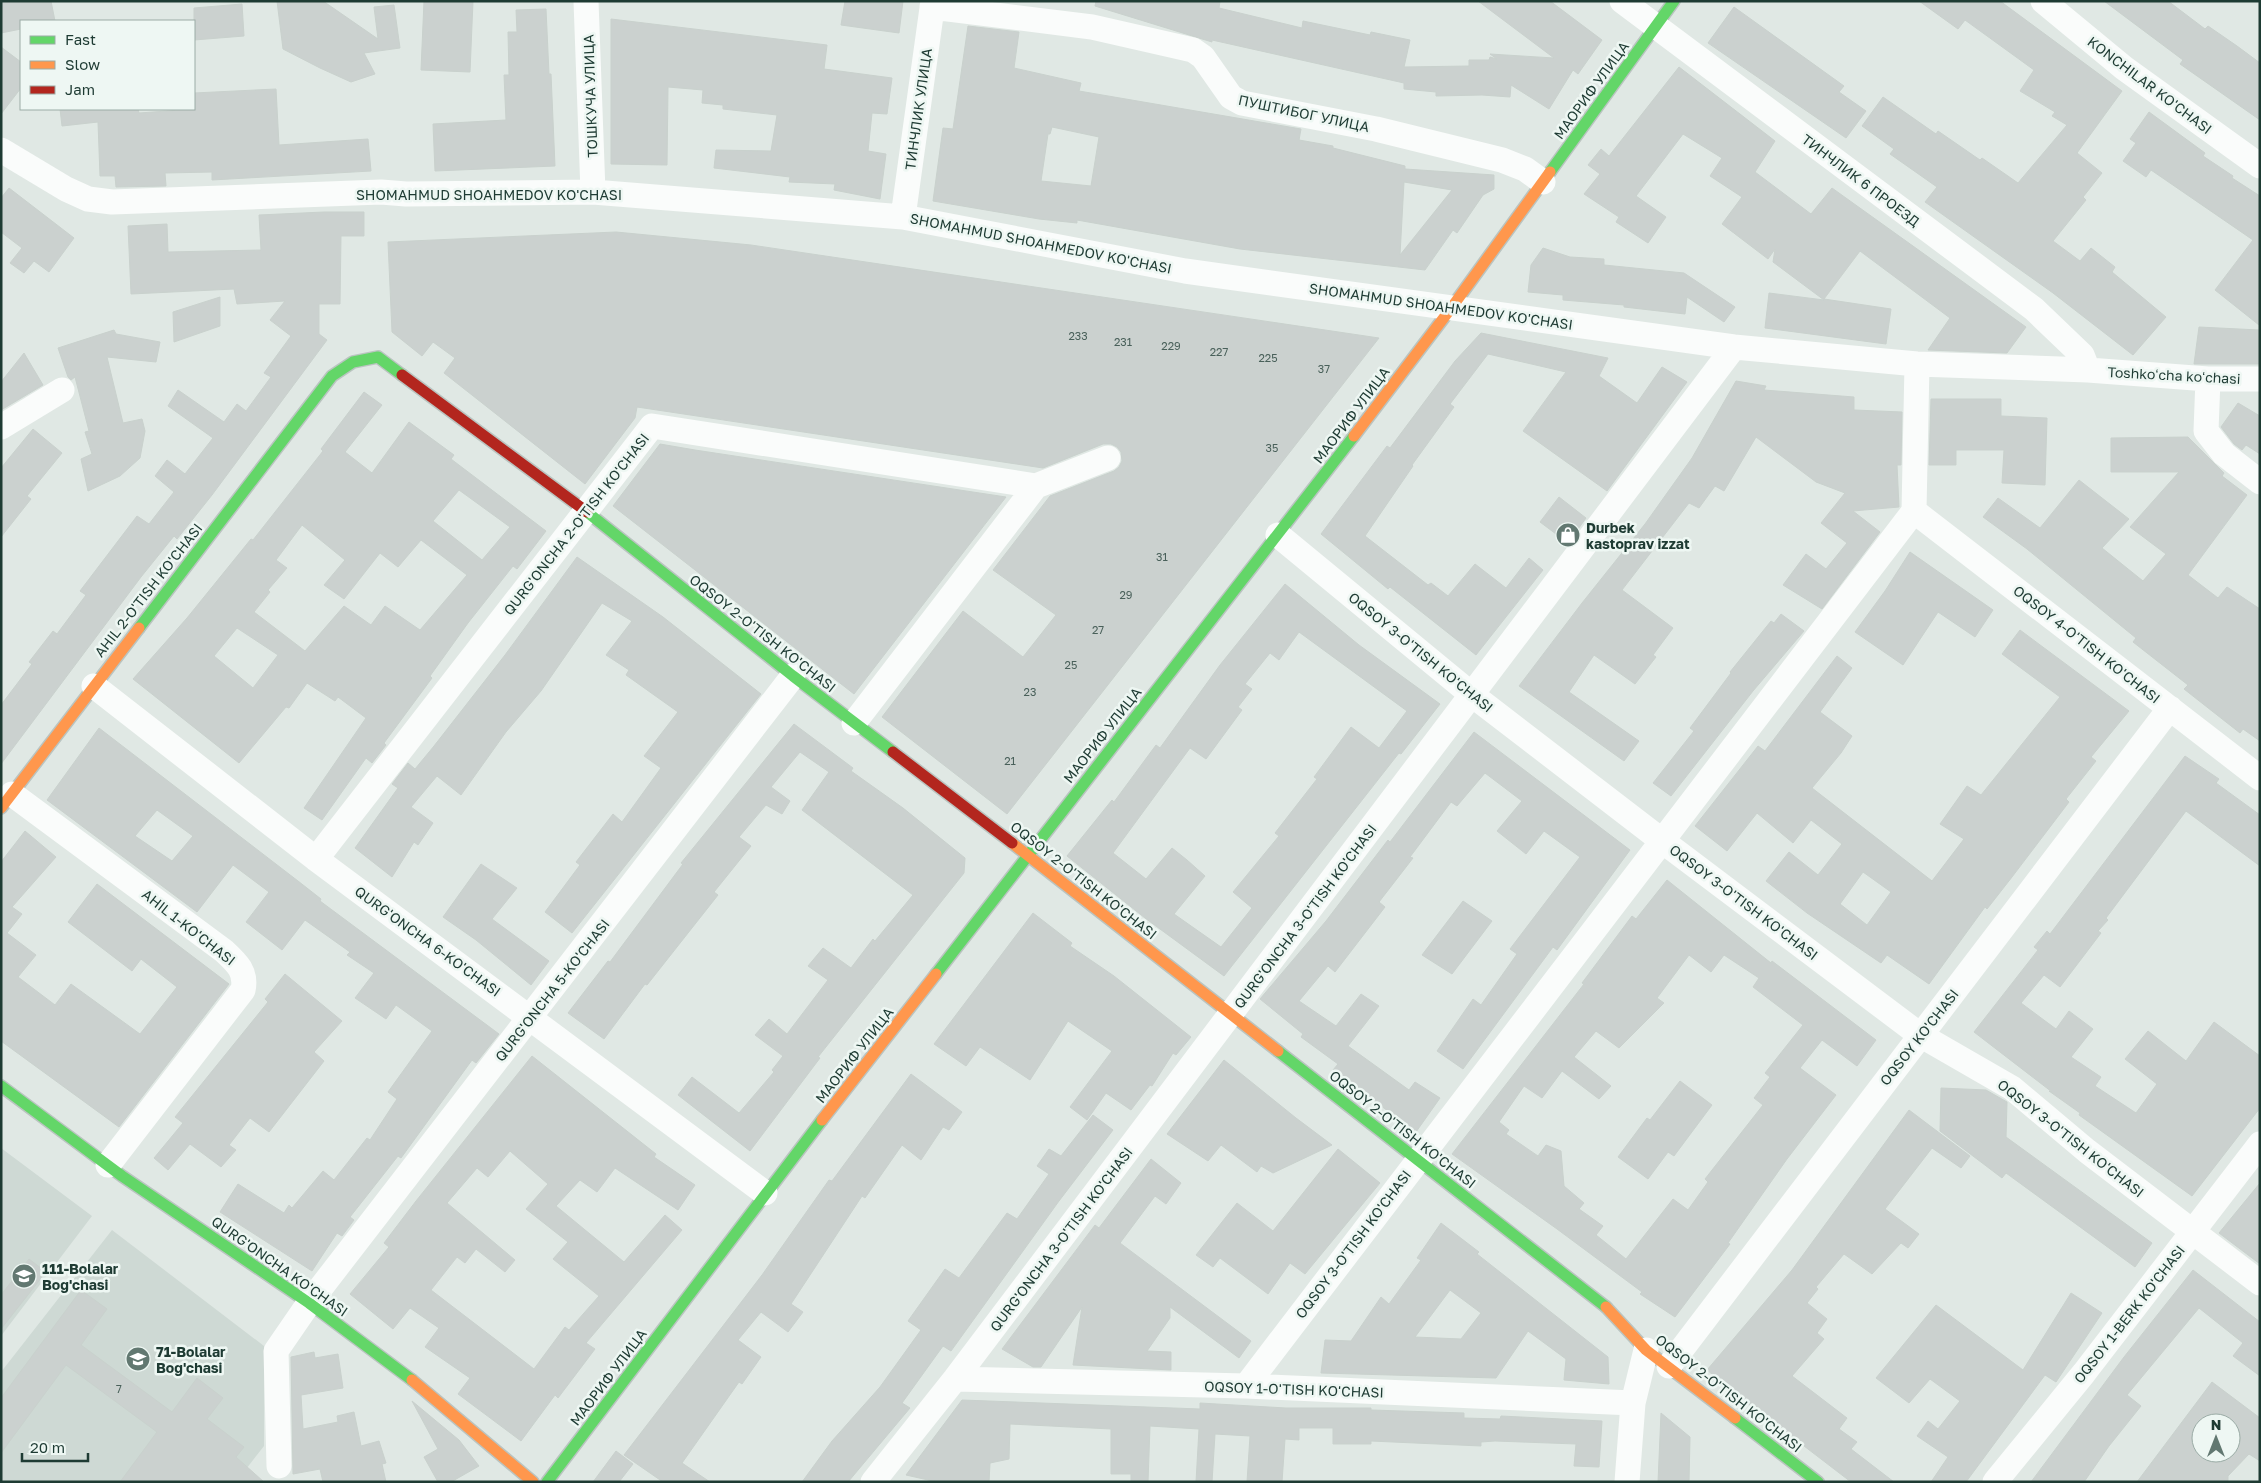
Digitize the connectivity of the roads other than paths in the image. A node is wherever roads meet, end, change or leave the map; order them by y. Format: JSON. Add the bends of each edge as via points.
{"nodes":[{"id":1,"x":586,"y":1,"type":"edge"},
{"id":2,"x":1622,"y":1,"type":"edge"},
{"id":3,"x":1674,"y":1,"type":"edge"},
{"id":4,"x":2043,"y":1,"type":"edge"},
{"id":5,"x":932,"y":4,"type":"edge"},
{"id":6,"x":1655,"y":25,"type":"junction"},
{"id":7,"x":1,"y":150,"type":"edge"},
{"id":8,"x":2260,"y":166,"type":"edge"},
{"id":9,"x":1543,"y":182,"type":"junction"},
{"id":10,"x":593,"y":192,"type":"junction"},
{"id":11,"x":903,"y":217,"type":"junction"},
{"id":12,"x":1452,"y":307,"type":"junction"},
{"id":13,"x":1734,"y":348,"type":"junction"},
{"id":14,"x":1917,"y":364,"type":"junction"},
{"id":15,"x":2088,"y":370,"type":"junction"},
{"id":16,"x":2208,"y":379,"type":"junction"},
{"id":17,"x":2260,"y":379,"type":"edge"},
{"id":18,"x":62,"y":390,"type":"dead end"},
{"id":19,"x":320,"y":391,"type":"joint"},
{"id":20,"x":1,"y":427,"type":"edge"},
{"id":21,"x":1108,"y":458,"type":"dead end"},
{"id":22,"x":2260,"y":482,"type":"edge"},
{"id":23,"x":1036,"y":486,"type":"junction"},
{"id":24,"x":586,"y":511,"type":"junction"},
{"id":25,"x":1914,"y":511,"type":"junction"},
{"id":26,"x":1278,"y":535,"type":"junction"},
{"id":27,"x":794,"y":676,"type":"junction"},
{"id":28,"x":94,"y":686,"type":"junction"},
{"id":29,"x":1471,"y":694,"type":"junction"},
{"id":30,"x":2170,"y":708,"type":"junction"},
{"id":31,"x":854,"y":723,"type":"junction"},
{"id":32,"x":2260,"y":778,"type":"edge"},
{"id":33,"x":7,"y":801,"type":"edge"},
{"id":34,"x":1662,"y":840,"type":"junction"},
{"id":35,"x":1028,"y":855,"type":"junction"},
{"id":36,"x":316,"y":859,"type":"junction"},
{"id":37,"x":1231,"y":1014,"type":"junction"},
{"id":38,"x":531,"y":1018,"type":"junction"},
{"id":39,"x":1920,"y":1035,"type":"junction"},
{"id":40,"x":1,"y":1086,"type":"edge"},
{"id":41,"x":2260,"y":1144,"type":"edge"},
{"id":42,"x":1417,"y":1159,"type":"junction"},
{"id":43,"x":108,"y":1165,"type":"junction"},
{"id":44,"x":766,"y":1193,"type":"junction"},
{"id":45,"x":2192,"y":1233,"type":"junction"},
{"id":46,"x":2260,"y":1283,"type":"edge"},
{"id":47,"x":309,"y":1303,"type":"junction"},
{"id":48,"x":1646,"y":1350,"type":"junction"},
{"id":49,"x":1669,"y":1366,"type":"junction"},
{"id":50,"x":955,"y":1379,"type":"junction"},
{"id":51,"x":1246,"y":1386,"type":"junction"},
{"id":52,"x":1633,"y":1404,"type":"junction"},
{"id":53,"x":279,"y":1466,"type":"dead end"},
{"id":54,"x":533,"y":1482,"type":"edge"},
{"id":55,"x":547,"y":1482,"type":"edge"},
{"id":56,"x":873,"y":1482,"type":"edge"},
{"id":57,"x":1627,"y":1482,"type":"edge"},
{"id":58,"x":1818,"y":1482,"type":"edge"},
{"id":59,"x":1996,"y":1482,"type":"edge"}],
"edges":[{"from":1,"to":10,"type":"street","name":"ТОШКУЧА УЛИЦА"},
{"from":2,"to":6,"type":"street","name":"ТИНЧЛИК 6 ПРОЕЗД"},
{"from":3,"to":6,"type":"street","name":"МАОРИФ УЛИЦА"},
{"from":4,"to":8,"type":"street","name":"KONCHILAR KO'CHASI","via":[[2124,68]]},
{"from":5,"to":9,"type":"street","name":"ПУШТИБОГ УЛИЦА","via":[[1092,27],[1193,50],[1203,58],[1231,97],[1242,103],[1376,129],[1502,160],[1525,169]]},
{"from":5,"to":11,"type":"street","name":"ТИНЧЛИК УЛИЦА"},
{"from":6,"to":9,"type":"street","name":"МАОРИФ УЛИЦА"},
{"from":6,"to":15,"type":"street","name":"ТИНЧЛИК 6 ПРОЕЗД","via":[[2034,309],[2082,355]]},
{"from":7,"to":10,"type":"street","name":"SHOMAHMUD SHOAHMEDOV KO'CHASI","via":[[73,192],[88,199],[112,202],[382,192]]},
{"from":9,"to":12,"type":"street","name":"МАОРИФ УЛИЦА"},
{"from":10,"to":11,"type":"street","name":"SHOMAHMUD SHOAHMEDOV KO'CHASI"},
{"from":11,"to":12,"type":"street","name":"SHOMAHMUD SHOAHMEDOV KO'CHASI","via":[[1185,271]]},
{"from":12,"to":13,"type":"street","name":"SHOMAHMUD SHOAHMEDOV KO'CHASI"},
{"from":12,"to":26,"type":"street","name":"МАОРИФ УЛИЦА"},
{"from":13,"to":14,"type":"street","name":"SHOMAHMUD SHOAHMEDOV KO'CHASI"},
{"from":13,"to":29,"type":"street","name":"QURG'ONCHA 3-O'TISH KO'CHASI"},
{"from":14,"to":15,"type":"street","name":"SHOMAHMUD SHOAHMEDOV KO'CHASI"},
{"from":14,"to":25,"type":"street"},
{"from":15,"to":16,"type":"street","name":"Toshkoʻcha koʻchasi"},
{"from":16,"to":17,"type":"street","name":"Toshkoʻcha koʻchasi"},
{"from":16,"to":22,"type":"street","via":[[2206,431],[2224,454]]},
{"from":18,"to":20,"type":"street"},
{"from":19,"to":24,"type":"street","name":"OQSOY 2-O'TISH KO'CHASI","via":[[346,364],[361,358],[378,357]]},
{"from":19,"to":28,"type":"street","name":"AHIL 2-O'TISH KO'CHASI"},
{"from":21,"to":23,"type":"street"},
{"from":23,"to":24,"type":"street","name":"QURG'ONCHA 2-O'TISH KO'CHASI","via":[[652,426]]},
{"from":23,"to":31,"type":"street"},
{"from":24,"to":27,"type":"street","name":"OQSOY 2-O'TISH KO'CHASI"},
{"from":24,"to":36,"type":"street","name":"QURG'ONCHA 2-O'TISH KO'CHASI"},
{"from":25,"to":30,"type":"street","name":"OQSOY 4-O'TISH KO'CHASI"},
{"from":25,"to":34,"type":"street","name":"OQSOY 3-O'TISH KO'CHASI"},
{"from":26,"to":29,"type":"street","name":"OQSOY 3-O'TISH KO'CHASI"},
{"from":26,"to":35,"type":"street","name":"МАОРИФ УЛИЦА"},
{"from":27,"to":31,"type":"street","name":"OQSOY 2-O'TISH KO'CHASI"},
{"from":27,"to":38,"type":"street","name":"QURG'ONCHA 5-KO'CHASI"},
{"from":28,"to":33,"type":"street","name":"AHIL 2-O'TISH KO'CHASI"},
{"from":28,"to":36,"type":"street","name":"QURG'ONCHA 6-KO'CHASI"},
{"from":29,"to":34,"type":"street","name":"OQSOY 3-O'TISH KO'CHASI"},
{"from":29,"to":37,"type":"street","name":"QURG'ONCHA 3-O'TISH KO'CHASI"},
{"from":30,"to":32,"type":"street","name":"OQSOY 4-O'TISH KO'CHASI"},
{"from":30,"to":39,"type":"street","name":"OQSOY KO'CHASI"},
{"from":31,"to":35,"type":"street","name":"OQSOY 2-O'TISH KO'CHASI"},
{"from":33,"to":43,"type":"street","name":"AHIL 1-KO'CHASI","via":[[224,951],[242,969],[245,979],[243,990]]},
{"from":34,"to":39,"type":"street","name":"OQSOY 3-O'TISH KO'CHASI"},
{"from":34,"to":42,"type":"street","name":"OQSOY 3-O'TISH KO'CHASI"},
{"from":35,"to":37,"type":"street","name":"OQSOY 2-O'TISH KO'CHASI"},
{"from":35,"to":44,"type":"street","name":"МАОРИФ УЛИЦА"},
{"from":36,"to":38,"type":"street","name":"QURG'ONCHA 6-KO'CHASI"},
{"from":37,"to":42,"type":"street","name":"OQSOY 2-O'TISH KO'CHASI"},
{"from":37,"to":50,"type":"street","name":"QURG'ONCHA 3-O'TISH KO'CHASI"},
{"from":38,"to":44,"type":"street","name":"QURG'ONCHA 6-KO'CHASI"},
{"from":38,"to":47,"type":"street","name":"QURG'ONCHA 5-KO'CHASI"},
{"from":39,"to":45,"type":"street","name":"OQSOY 3-O'TISH KO'CHASI","via":[[2012,1088]]},
{"from":39,"to":49,"type":"street","name":"OQSOY KO'CHASI"},
{"from":40,"to":43,"type":"street","name":"QURG'ONCHA KO'CHASI"},
{"from":41,"to":45,"type":"street","name":"OQSOY 1-BERK KO'CHASI"},
{"from":42,"to":48,"type":"street","name":"OQSOY 2-O'TISH KO'CHASI","via":[[1611,1311]]},
{"from":42,"to":51,"type":"street","name":"OQSOY 3-O'TISH KO'CHASI"},
{"from":43,"to":47,"type":"street","name":"QURG'ONCHA KO'CHASI"},
{"from":44,"to":55,"type":"street","name":"МАОРИФ УЛИЦА"},
{"from":45,"to":46,"type":"street","name":"OQSOY 3-O'TISH KO'CHASI"},
{"from":45,"to":59,"type":"street","name":"OQSOY 1-BERK KO'CHASI"},
{"from":47,"to":53,"type":"street","name":"QURG'ONCHA 5-KO'CHASI","via":[[276,1350]]},
{"from":47,"to":54,"type":"street","name":"QURG'ONCHA KO'CHASI","via":[[414,1382]]},
{"from":48,"to":49,"type":"street","name":"OQSOY 2-O'TISH KO'CHASI"},
{"from":48,"to":52,"type":"street"},
{"from":49,"to":58,"type":"street","name":"OQSOY 2-O'TISH KO'CHASI"},
{"from":50,"to":51,"type":"street","name":"OQSOY 1-O'TISH KO'CHASI"},
{"from":50,"to":56,"type":"street","name":"QURG'ONCHA 3-O'TISH KO'CHASI"},
{"from":51,"to":52,"type":"street","name":"OQSOY 1-O'TISH KO'CHASI"},
{"from":52,"to":57,"type":"street"}]}
